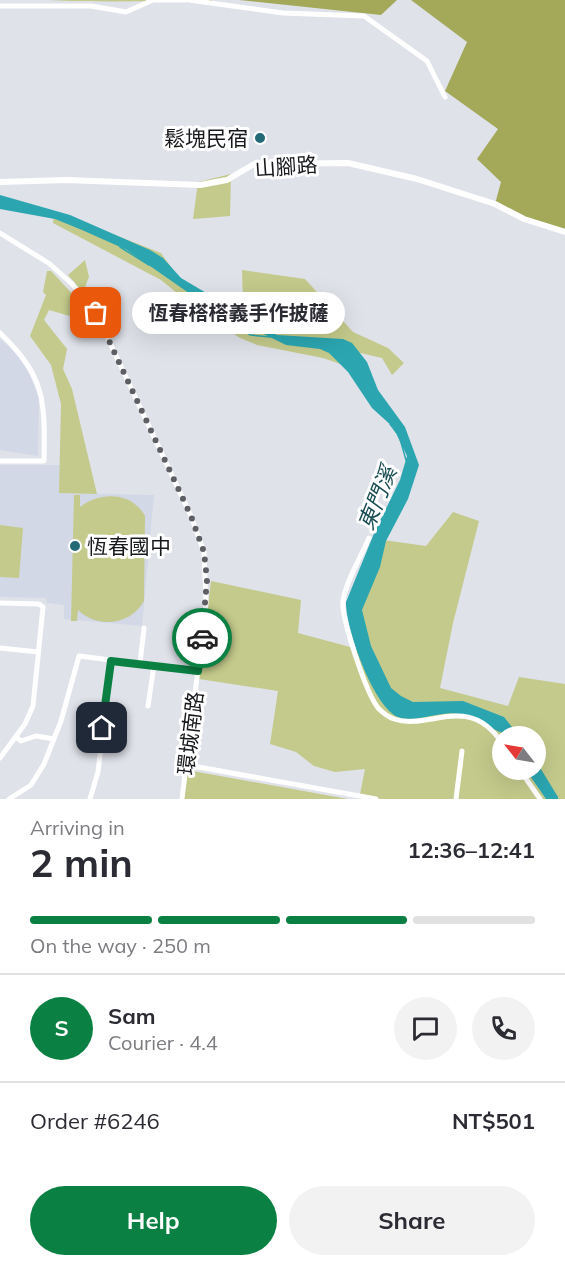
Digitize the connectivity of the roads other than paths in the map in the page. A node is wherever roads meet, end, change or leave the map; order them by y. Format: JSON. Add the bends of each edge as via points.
{"nodes":[{"id":1,"x":187,"y":0,"type":"edge"},
{"id":2,"x":0,"y":6,"type":"edge"},
{"id":3,"x":445,"y":97,"type":"dead end"},
{"id":4,"x":0,"y":182,"type":"edge"},
{"id":5,"x":0,"y":232,"type":"edge"},
{"id":6,"x":565,"y":232,"type":"edge"},
{"id":7,"x":0,"y":333,"type":"edge"},
{"id":8,"x":0,"y":461,"type":"edge"},
{"id":9,"x":369,"y":538,"type":"dead end"},
{"id":10,"x":0,"y":603,"type":"edge"},
{"id":11,"x":144,"y":628,"type":"dead end"},
{"id":12,"x":0,"y":648,"type":"edge"},
{"id":13,"x":39,"y":652,"type":"junction"},
{"id":14,"x":111,"y":661,"type":"junction"},
{"id":15,"x":140,"y":663,"type":"junction"},
{"id":16,"x":154,"y":665,"type":"junction"},
{"id":17,"x":198,"y":671,"type":"junction"},
{"id":18,"x":148,"y":706,"type":"dead end"},
{"id":19,"x":492,"y":733,"type":"edge"},
{"id":20,"x":16,"y":736,"type":"junction"},
{"id":21,"x":54,"y":739,"type":"junction"},
{"id":22,"x":462,"y":751,"type":"dead end"},
{"id":23,"x":0,"y":758,"type":"edge"},
{"id":24,"x":187,"y":765,"type":"junction"},
{"id":25,"x":527,"y":780,"type":"edge"},
{"id":26,"x":9,"y":799,"type":"edge"},
{"id":27,"x":90,"y":799,"type":"edge"},
{"id":28,"x":182,"y":799,"type":"edge"},
{"id":29,"x":376,"y":799,"type":"edge"},
{"id":30,"x":456,"y":799,"type":"edge"},
{"id":31,"x":540,"y":799,"type":"edge"}],
"edges":[{"from":1,"to":2,"type":"street","via":[[153,0],[126,12],[91,6]]},
{"from":1,"to":3,"type":"street","via":[[283,13],[364,16],[427,61]]},
{"from":4,"to":6,"type":"street","name":"山腳路","via":[[200,185],[226,180],[254,164],[348,163],[417,178]]},
{"from":5,"to":17,"type":"street","name":"環城南路","via":[[59,271],[96,313],[187,505],[206,566]]},
{"from":7,"to":8,"type":"street","via":[[21,354],[40,391],[44,416],[44,461]]},
{"from":9,"to":19,"type":"street","via":[[343,601],[349,634],[377,708],[403,721],[446,714],[464,717],[483,724]]},
{"from":10,"to":13,"type":"street","via":[[43,607]]},
{"from":11,"to":15,"type":"street"},
{"from":12,"to":13,"type":"street"},
{"from":13,"to":20,"type":"street","via":[[33,706]]},
{"from":14,"to":15,"type":"street"},
{"from":14,"to":21,"type":"street","via":[[79,656]]},
{"from":14,"to":27,"type":"street","via":[[98,772]]},
{"from":15,"to":16,"type":"street"},
{"from":16,"to":17,"type":"street"},
{"from":16,"to":18,"type":"street"},
{"from":17,"to":24,"type":"street","name":"環城南路"},
{"from":20,"to":21,"type":"street","via":[[21,741],[36,736]]},
{"from":20,"to":23,"type":"street"},
{"from":21,"to":26,"type":"street","via":[[34,781]]},
{"from":22,"to":30,"type":"street"},
{"from":24,"to":28,"type":"street","name":"環城南路"},
{"from":24,"to":29,"type":"street"},
{"from":25,"to":31,"type":"street"}]}
